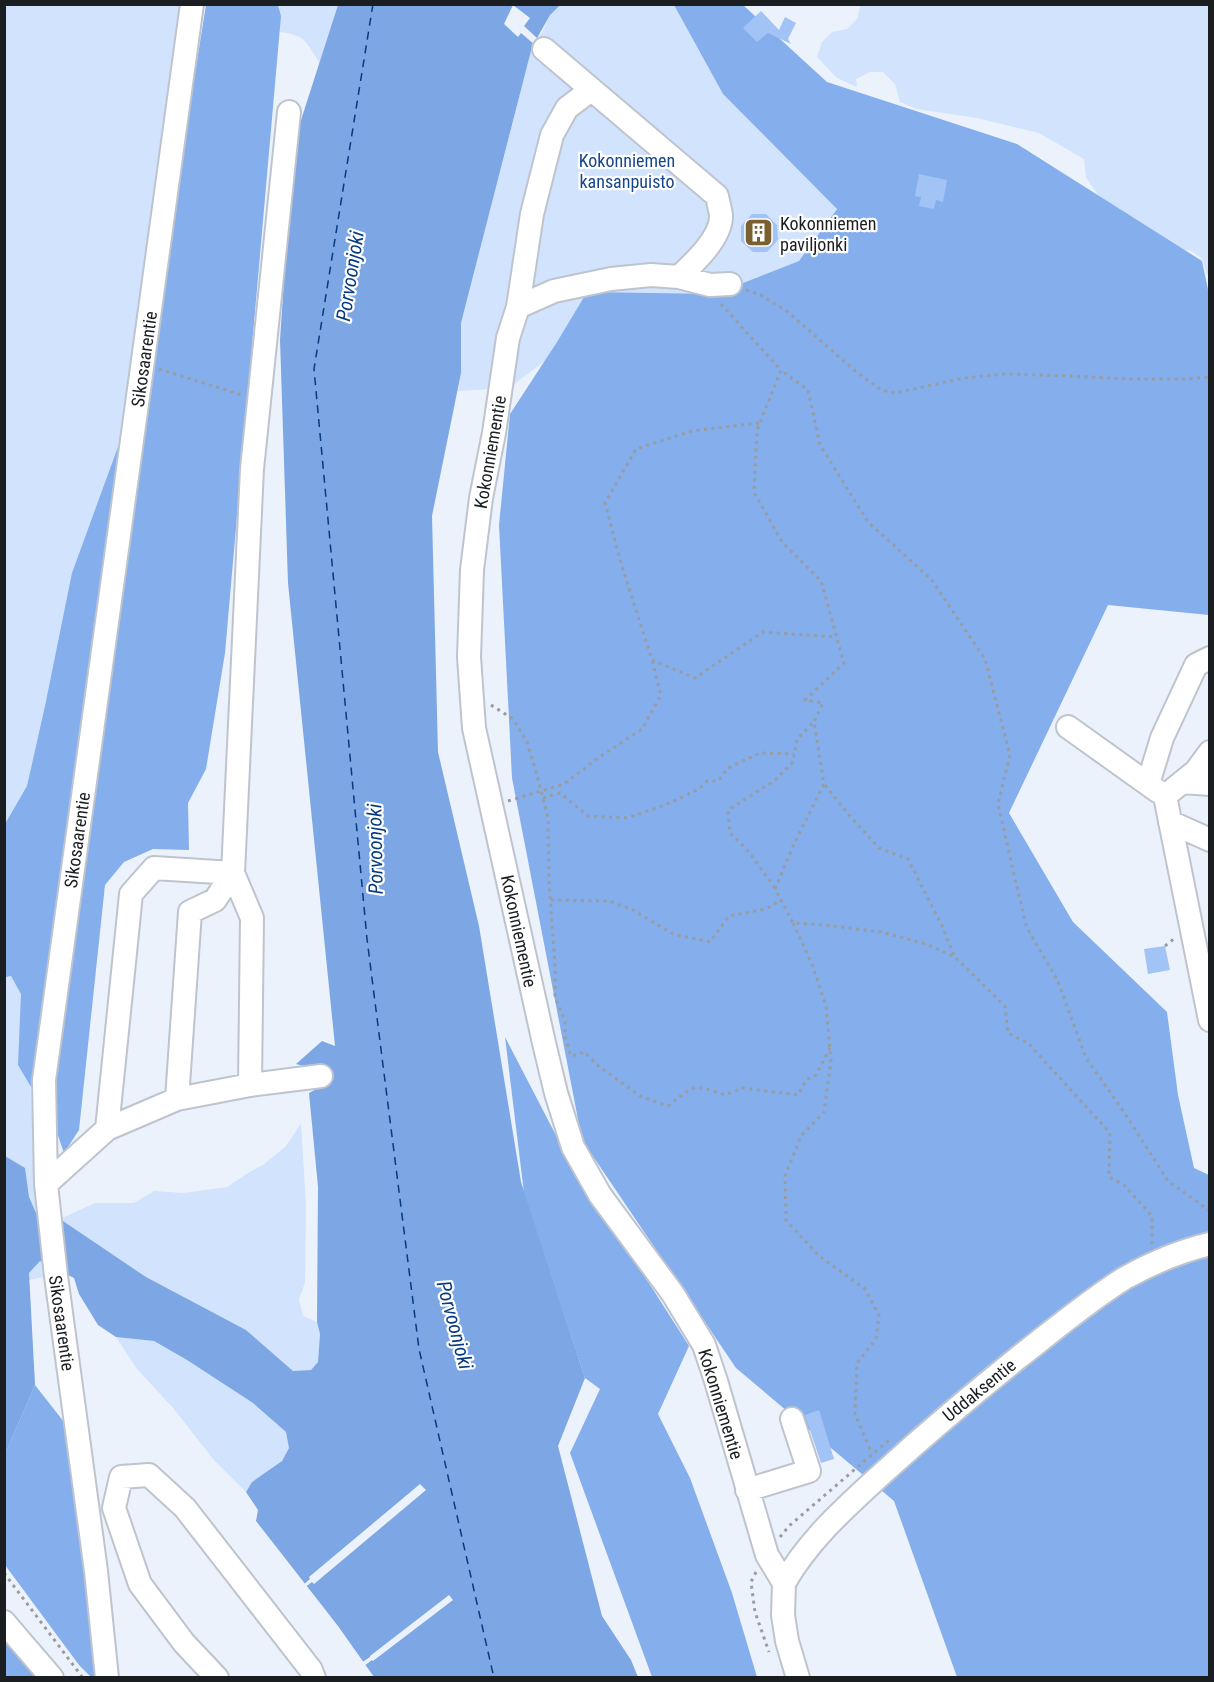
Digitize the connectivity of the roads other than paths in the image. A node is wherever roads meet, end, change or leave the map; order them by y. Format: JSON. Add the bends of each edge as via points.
{"nodes":[{"id":1,"x":192,"y":4,"type":"edge"},
{"id":2,"x":544,"y":49,"type":"dead end"},
{"id":3,"x":591,"y":90,"type":"junction"},
{"id":4,"x":289,"y":112,"type":"dead end"},
{"id":5,"x":702,"y":256,"type":"junction"},
{"id":6,"x":679,"y":277,"type":"junction"},
{"id":7,"x":518,"y":307,"type":"junction"},
{"id":8,"x":1209,"y":658,"type":"edge"},
{"id":9,"x":1068,"y":727,"type":"dead end"},
{"id":10,"x":1209,"y":752,"type":"edge"},
{"id":11,"x":1209,"y":784,"type":"edge"},
{"id":12,"x":1165,"y":788,"type":"junction"},
{"id":13,"x":1170,"y":822,"type":"junction"},
{"id":14,"x":1209,"y":840,"type":"edge"},
{"id":15,"x":233,"y":873,"type":"junction"},
{"id":16,"x":1206,"y":983,"type":"edge"},
{"id":17,"x":1209,"y":1020,"type":"edge"},
{"id":18,"x":321,"y":1076,"type":"dead end"},
{"id":19,"x":250,"y":1086,"type":"junction"},
{"id":20,"x":177,"y":1099,"type":"junction"},
{"id":21,"x":107,"y":1129,"type":"junction"},
{"id":22,"x":46,"y":1184,"type":"junction"},
{"id":23,"x":1209,"y":1244,"type":"edge"},
{"id":24,"x":792,"y":1419,"type":"dead end"},
{"id":25,"x":747,"y":1490,"type":"junction"},
{"id":26,"x":784,"y":1584,"type":"junction"},
{"id":27,"x":4,"y":1622,"type":"edge"},
{"id":28,"x":52,"y":1677,"type":"edge"},
{"id":29,"x":107,"y":1677,"type":"edge"},
{"id":30,"x":218,"y":1677,"type":"edge"},
{"id":31,"x":314,"y":1677,"type":"edge"},
{"id":32,"x":798,"y":1677,"type":"edge"}],
"edges":[{"from":1,"to":22,"type":"street","name":"Sikosaarentie","via":[[44,1080]]},
{"from":2,"to":3,"type":"street"},
{"from":3,"to":5,"type":"street","via":[[717,196],[721,217]]},
{"from":3,"to":7,"type":"street","name":"Kokonniementie","via":[[567,108],[552,135],[532,214]]},
{"from":4,"to":15,"type":"street","via":[[252,469]]},
{"from":5,"to":6,"type":"street"},
{"from":5,"to":6,"type":"street","via":[[712,261],[720,285]]},
{"from":6,"to":7,"type":"street","via":[[611,279],[554,291]]},
{"from":7,"to":25,"type":"street","name":"Kokonniementie","via":[[508,338],[472,570],[470,657],[474,728],[546,1053],[573,1147],[600,1195],[673,1294],[704,1344]]},
{"from":8,"to":12,"type":"street","via":[[1196,665],[1162,738]]},
{"from":9,"to":12,"type":"street"},
{"from":10,"to":12,"type":"street","via":[[1196,771]]},
{"from":11,"to":12,"type":"street"},
{"from":12,"to":13,"type":"street"},
{"from":13,"to":14,"type":"street"},
{"from":13,"to":16,"type":"street"},
{"from":15,"to":19,"type":"street","via":[[252,918]]},
{"from":15,"to":20,"type":"street","via":[[215,900],[190,912]]},
{"from":15,"to":21,"type":"street","via":[[154,868],[131,894]]},
{"from":16,"to":17,"type":"street"},
{"from":18,"to":19,"type":"street"},
{"from":19,"to":20,"type":"street"},
{"from":20,"to":21,"type":"street"},
{"from":21,"to":22,"type":"street"},
{"from":22,"to":29,"type":"street","name":"Sikosaarentie"},
{"from":23,"to":26,"type":"street","name":"Uddaksentie","via":[[1186,1250],[1125,1279],[998,1374],[833,1518],[797,1561]]},
{"from":24,"to":25,"type":"street","via":[[809,1471]]},
{"from":25,"to":26,"type":"street","name":"Kokonniementie","via":[[767,1555]]},
{"from":26,"to":32,"type":"street","via":[[783,1615]]},
{"from":27,"to":28,"type":"street"},
{"from":30,"to":31,"type":"street","via":[[184,1643],[140,1584],[114,1508],[121,1477],[149,1474],[185,1508]]}]}
